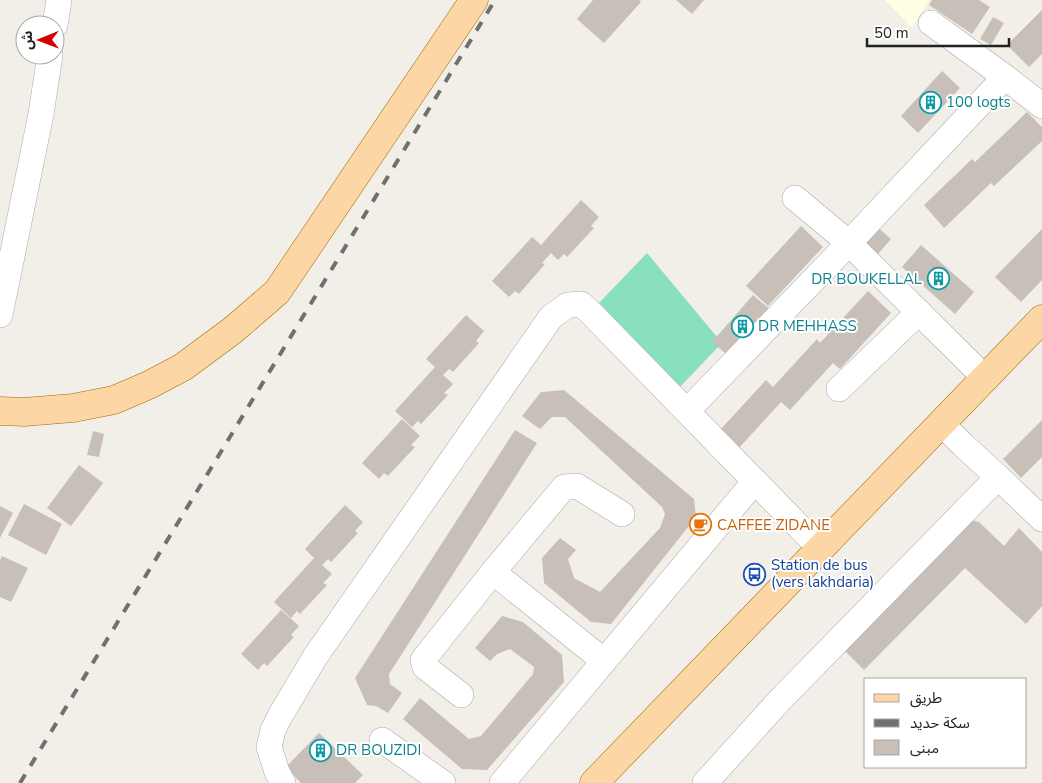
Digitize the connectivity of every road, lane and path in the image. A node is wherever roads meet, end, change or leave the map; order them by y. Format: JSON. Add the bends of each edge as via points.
{"nodes":[{"id":1,"x":59,"y":0,"type":"edge"},
{"id":2,"x":474,"y":0,"type":"edge"},
{"id":3,"x":57,"y":15,"type":"edge"},
{"id":4,"x":931,"y":23,"type":"dead end"},
{"id":5,"x":48,"y":65,"type":"edge"},
{"id":6,"x":1005,"y":77,"type":"junction"},
{"id":7,"x":1041,"y":102,"type":"edge"},
{"id":8,"x":796,"y":198,"type":"dead end"},
{"id":9,"x":848,"y":243,"type":"junction"},
{"id":10,"x":919,"y":312,"type":"junction"},
{"id":11,"x":0,"y":315,"type":"edge"},
{"id":12,"x":1042,"y":319,"type":"edge"},
{"id":13,"x":985,"y":378,"type":"junction"},
{"id":14,"x":838,"y":389,"type":"dead end"},
{"id":15,"x":0,"y":411,"type":"edge"},
{"id":16,"x":687,"y":411,"type":"junction"},
{"id":17,"x":942,"y":423,"type":"junction"},
{"id":18,"x":998,"y":477,"type":"junction"},
{"id":19,"x":755,"y":481,"type":"junction"},
{"id":20,"x":622,"y":514,"type":"dead end"},
{"id":21,"x":1042,"y":519,"type":"edge"},
{"id":22,"x":820,"y":548,"type":"junction"},
{"id":23,"x":493,"y":572,"type":"junction"},
{"id":24,"x":604,"y":661,"type":"junction"},
{"id":25,"x":461,"y":696,"type":"dead end"},
{"id":26,"x":382,"y":740,"type":"dead end"},
{"id":27,"x":283,"y":783,"type":"edge"},
{"id":28,"x":443,"y":783,"type":"edge"},
{"id":29,"x":502,"y":783,"type":"edge"},
{"id":30,"x":594,"y":783,"type":"edge"},
{"id":31,"x":705,"y":783,"type":"edge"}],
"edges":[{"from":1,"to":3,"type":"street"},
{"from":2,"to":15,"type":"main road","via":[[277,292],[233,330],[150,385],[114,400],[73,408]]},
{"from":4,"to":6,"type":"street"},
{"from":5,"to":11,"type":"street"},
{"from":6,"to":7,"type":"street"},
{"from":6,"to":9,"type":"street"},
{"from":8,"to":9,"type":"street"},
{"from":9,"to":10,"type":"street"},
{"from":9,"to":16,"type":"street"},
{"from":10,"to":13,"type":"street"},
{"from":10,"to":14,"type":"street"},
{"from":12,"to":13,"type":"main road"},
{"from":13,"to":17,"type":"main road"},
{"from":16,"to":19,"type":"street"},
{"from":16,"to":27,"type":"street","via":[[581,304],[568,305],[551,317],[314,657],[280,716],[269,747],[276,772]]},
{"from":17,"to":18,"type":"street"},
{"from":17,"to":22,"type":"main road"},
{"from":18,"to":21,"type":"street"},
{"from":18,"to":31,"type":"street","via":[[780,700]]},
{"from":19,"to":22,"type":"street"},
{"from":19,"to":24,"type":"street"},
{"from":20,"to":23,"type":"street","via":[[576,486],[564,487]]},
{"from":22,"to":30,"type":"main road"},
{"from":23,"to":24,"type":"street"},
{"from":23,"to":25,"type":"street","via":[[423,660],[425,667]]},
{"from":24,"to":29,"type":"street"},
{"from":26,"to":28,"type":"street"}]}
